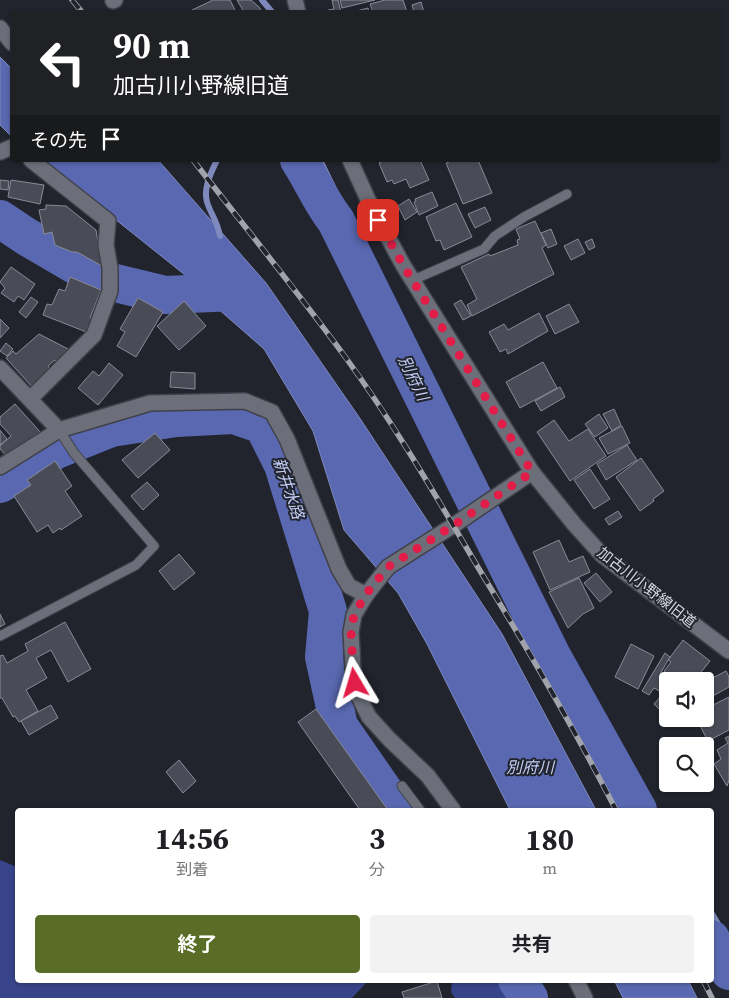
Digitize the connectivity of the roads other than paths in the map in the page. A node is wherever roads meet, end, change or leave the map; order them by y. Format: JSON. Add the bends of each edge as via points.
{"nodes":[{"id":1,"x":0,"y":28,"type":"edge"},
{"id":2,"x":10,"y":40,"type":"edge"},
{"id":3,"x":34,"y":162,"type":"edge"},
{"id":4,"x":351,"y":162,"type":"edge"},
{"id":5,"x":567,"y":194,"type":"dead end"},
{"id":6,"x":413,"y":280,"type":"junction"},
{"id":7,"x":0,"y":368,"type":"edge"},
{"id":8,"x":30,"y":399,"type":"junction"},
{"id":9,"x":59,"y":430,"type":"junction"},
{"id":10,"x":0,"y":467,"type":"edge"},
{"id":11,"x":532,"y":472,"type":"junction"},
{"id":12,"x":366,"y":594,"type":"junction"},
{"id":13,"x":0,"y":636,"type":"edge"},
{"id":14,"x":729,"y":651,"type":"edge"},
{"id":15,"x":402,"y":786,"type":"dead end"},
{"id":16,"x":418,"y":808,"type":"edge"},
{"id":17,"x":452,"y":808,"type":"edge"},
{"id":18,"x":576,"y":983,"type":"edge"},
{"id":19,"x":585,"y":998,"type":"edge"}],
"edges":[{"from":1,"to":2,"type":"street"},
{"from":3,"to":8,"type":"street","via":[[108,221],[106,245],[110,290],[94,335]]},
{"from":4,"to":6,"type":"street","name":"加古川小野線旧道","via":[[370,204]]},
{"from":5,"to":6,"type":"lane","via":[[495,236],[484,249]]},
{"from":6,"to":11,"type":"street","name":"加古川小野線旧道"},
{"from":7,"to":8,"type":"street"},
{"from":8,"to":9,"type":"street"},
{"from":9,"to":10,"type":"street"},
{"from":9,"to":12,"type":"street","via":[[150,403],[245,401],[272,412],[287,439],[339,569],[349,586]]},
{"from":9,"to":13,"type":"lane","via":[[74,453],[154,546],[136,565]]},
{"from":11,"to":12,"type":"street","via":[[388,567]]},
{"from":11,"to":14,"type":"street","name":"加古川小野線旧道","via":[[602,555]]},
{"from":12,"to":17,"type":"street","via":[[354,615],[351,632],[358,695],[370,717],[428,776]]},
{"from":15,"to":16,"type":"lane"},
{"from":18,"to":19,"type":"street"}]}
